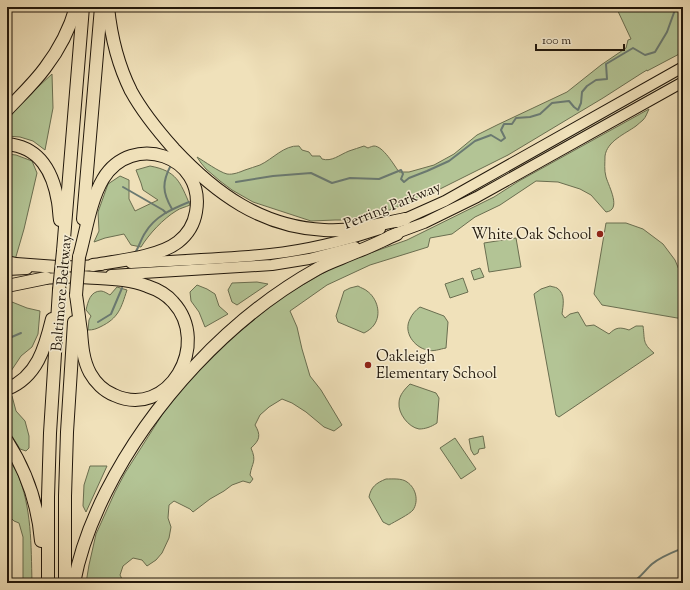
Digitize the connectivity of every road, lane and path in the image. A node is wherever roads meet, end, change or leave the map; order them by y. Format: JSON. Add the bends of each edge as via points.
{"nodes":[{"id":1,"x":76,"y":7,"type":"edge"},
{"id":2,"x":83,"y":7,"type":"edge"},
{"id":3,"x":101,"y":7,"type":"edge"},
{"id":4,"x":108,"y":7,"type":"edge"},
{"id":5,"x":683,"y":67,"type":"edge"},
{"id":6,"x":683,"y":82,"type":"edge"},
{"id":7,"x":7,"y":110,"type":"edge"},
{"id":8,"x":7,"y":144,"type":"edge"},
{"id":9,"x":405,"y":219,"type":"junction"},
{"id":10,"x":397,"y":234,"type":"junction"},
{"id":11,"x":63,"y":251,"type":"junction"},
{"id":12,"x":80,"y":252,"type":"junction"},
{"id":13,"x":7,"y":262,"type":"edge"},
{"id":14,"x":93,"y":265,"type":"junction"},
{"id":15,"x":58,"y":267,"type":"junction"},
{"id":16,"x":7,"y":270,"type":"edge"},
{"id":17,"x":81,"y":277,"type":"junction"},
{"id":18,"x":46,"y":278,"type":"junction"},
{"id":19,"x":7,"y":281,"type":"edge"},
{"id":20,"x":7,"y":286,"type":"edge"},
{"id":21,"x":58,"y":294,"type":"junction"},
{"id":22,"x":76,"y":295,"type":"junction"},
{"id":23,"x":7,"y":389,"type":"edge"},
{"id":24,"x":7,"y":441,"type":"edge"},
{"id":25,"x":46,"y":583,"type":"edge"},
{"id":26,"x":65,"y":583,"type":"edge"},
{"id":27,"x":74,"y":583,"type":"edge"}],
"edges":[{"from":1,"to":7,"type":"highway","via":[[62,42],[49,62]]},
{"from":2,"to":11,"type":"highway","name":"Baltimore Beltway"},
{"from":3,"to":12,"type":"highway","name":"Baltimore Beltway"},
{"from":4,"to":9,"type":"highway","via":[[116,50],[131,90],[147,117],[186,162],[223,194],[268,218],[310,229],[355,229]]},
{"from":5,"to":9,"type":"main road","name":"Perring Parkway","via":[[445,201]]},
{"from":6,"to":10,"type":"main road","name":"Perring Parkway","via":[[477,197]]},
{"from":8,"to":11,"type":"highway","via":[[20,146],[32,152],[43,162],[51,176],[58,202]]},
{"from":9,"to":14,"type":"main road","name":"Perring Parkway","via":[[340,241],[271,254]]},
{"from":10,"to":17,"type":"main road","name":"Perring Parkway","via":[[342,251],[272,265]]},
{"from":10,"to":27,"type":"highway","via":[[332,261],[282,290],[216,345],[186,377],[142,431],[112,482],[87,534]]},
{"from":11,"to":21,"type":"highway","name":"Baltimore Beltway","bridge":true},
{"from":12,"to":14,"type":"highway","via":[[94,198],[109,171],[122,160],[138,154],[155,154],[169,158],[188,174],[197,197],[196,210],[189,230],[178,242],[147,255]]},
{"from":12,"to":22,"type":"highway","name":"Baltimore Beltway","bridge":true},
{"from":13,"to":15,"type":"highway"},
{"from":14,"to":15,"type":"main road","name":"Perring Parkway"},
{"from":15,"to":16,"type":"main road","name":"Perring Parkway"},
{"from":17,"to":18,"type":"main road","name":"Perring Parkway"},
{"from":17,"to":22,"type":"highway","via":[[136,282],[158,291],[174,302],[184,319],[188,343],[181,370],[169,386],[154,396],[136,400],[119,398],[101,387],[86,362]]},
{"from":18,"to":19,"type":"main road","name":"Perring Parkway"},
{"from":18,"to":20,"type":"highway"},
{"from":21,"to":23,"type":"highway","via":[[45,343],[36,364],[29,374]]},
{"from":21,"to":25,"type":"highway","name":"Baltimore Beltway","via":[[50,433]]},
{"from":22,"to":26,"type":"highway","name":"Baltimore Beltway","via":[[67,432]]},
{"from":24,"to":25,"type":"highway","via":[[25,474],[36,505]]}]}
